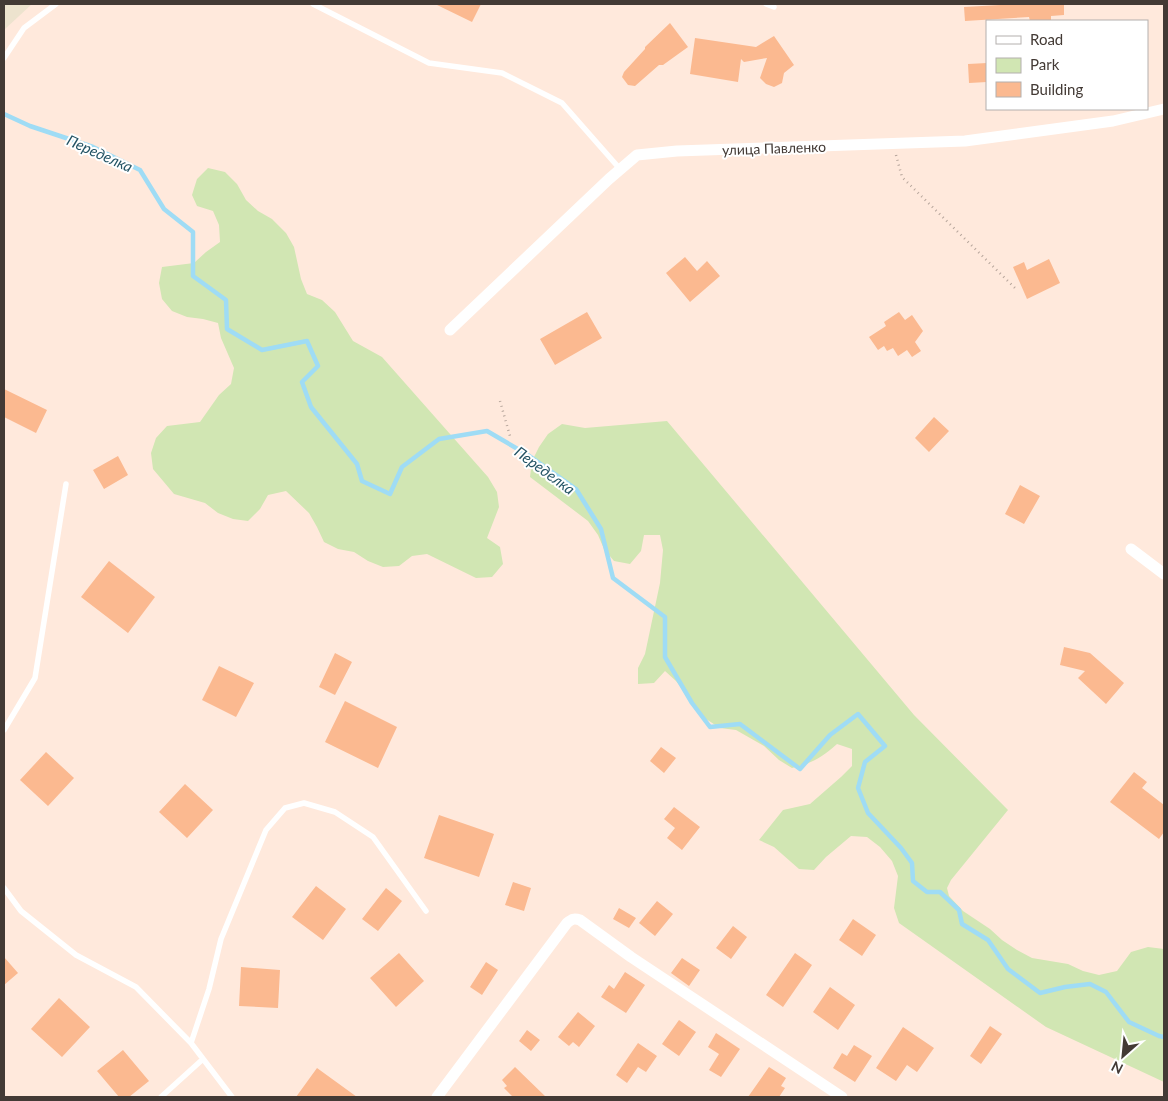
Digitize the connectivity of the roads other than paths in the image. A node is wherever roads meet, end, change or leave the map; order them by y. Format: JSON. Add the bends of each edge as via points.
{"nodes":[{"id":1,"x":56,"y":4,"type":"edge"},
{"id":2,"x":313,"y":4,"type":"edge"},
{"id":3,"x":766,"y":4,"type":"edge"},
{"id":4,"x":774,"y":7,"type":"dead end"},
{"id":5,"x":4,"y":58,"type":"edge"},
{"id":6,"x":1164,"y":109,"type":"edge"},
{"id":7,"x":620,"y":170,"type":"junction"},
{"id":8,"x":450,"y":330,"type":"dead end"},
{"id":9,"x":66,"y":484,"type":"dead end"},
{"id":10,"x":1131,"y":549,"type":"dead end"},
{"id":11,"x":1164,"y":574,"type":"edge"},
{"id":12,"x":4,"y":730,"type":"edge"},
{"id":13,"x":4,"y":888,"type":"edge"},
{"id":14,"x":426,"y":911,"type":"dead end"},
{"id":15,"x":191,"y":1043,"type":"junction"},
{"id":16,"x":202,"y":1059,"type":"junction"},
{"id":17,"x":161,"y":1097,"type":"edge"},
{"id":18,"x":232,"y":1097,"type":"edge"},
{"id":19,"x":438,"y":1097,"type":"edge"},
{"id":20,"x":842,"y":1097,"type":"edge"}],
"edges":[{"from":1,"to":5,"type":"lane","via":[[24,28]]},
{"from":2,"to":7,"type":"lane","via":[[429,63],[502,73],[562,102]]},
{"from":3,"to":4,"type":"lane"},
{"from":6,"to":7,"type":"street","name":"улица Павленко","via":[[1113,121],[965,141],[637,155]]},
{"from":7,"to":8,"type":"street","name":"улица Павленко"},
{"from":9,"to":12,"type":"lane","via":[[36,678]]},
{"from":10,"to":11,"type":"street"},
{"from":13,"to":15,"type":"lane","via":[[21,911],[76,955],[136,987]]},
{"from":14,"to":15,"type":"lane","via":[[373,837],[335,812],[304,803],[285,808],[266,830],[221,939]]},
{"from":15,"to":16,"type":"lane"},
{"from":16,"to":17,"type":"lane"},
{"from":16,"to":18,"type":"lane"},
{"from":19,"to":20,"type":"street","via":[[567,923],[576,919]]}]}
